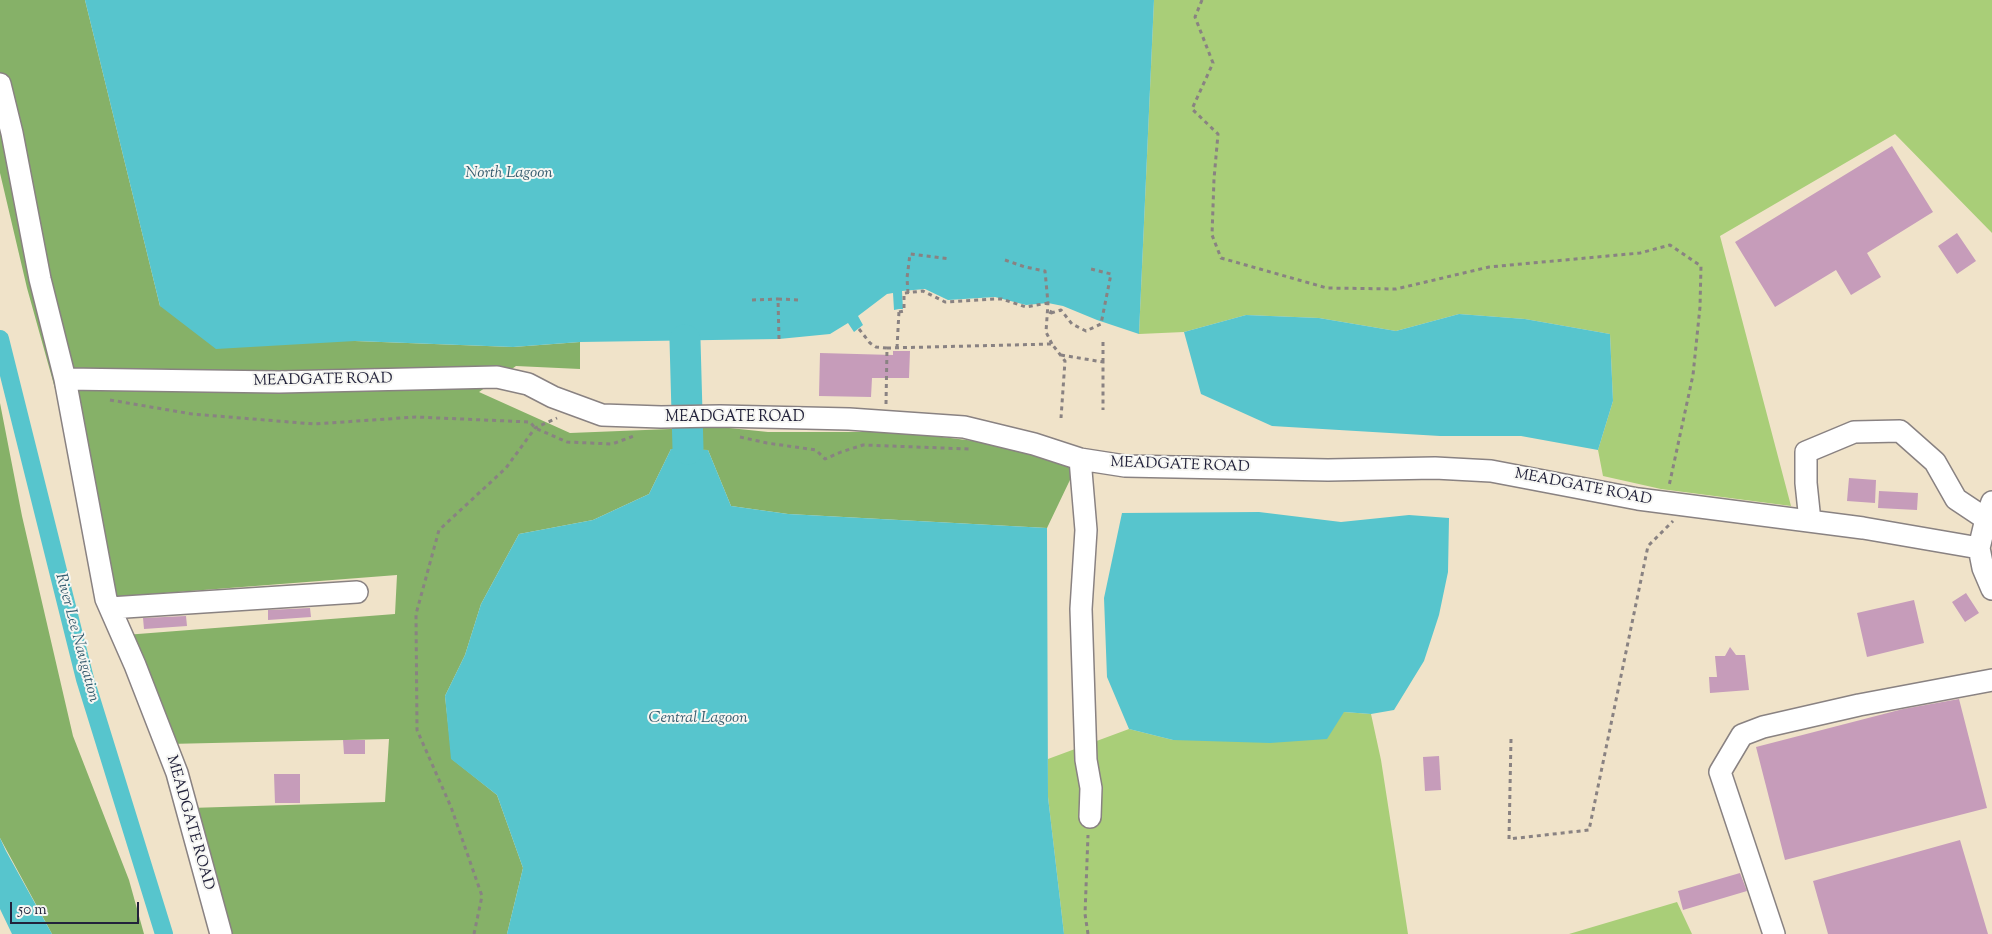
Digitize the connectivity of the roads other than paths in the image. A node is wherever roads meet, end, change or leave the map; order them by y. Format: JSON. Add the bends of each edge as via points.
{"nodes":[{"id":1,"x":0,"y":84,"type":"edge"},
{"id":2,"x":65,"y":379,"type":"junction"},
{"id":3,"x":1080,"y":459,"type":"junction"},
{"id":4,"x":1989,"y":511,"type":"edge"},
{"id":5,"x":1810,"y":521,"type":"junction"},
{"id":6,"x":1979,"y":548,"type":"junction"},
{"id":7,"x":1992,"y":589,"type":"edge"},
{"id":8,"x":357,"y":592,"type":"dead end"},
{"id":9,"x":110,"y":608,"type":"junction"},
{"id":10,"x":1992,"y":680,"type":"edge"},
{"id":11,"x":1090,"y":817,"type":"road end"},
{"id":12,"x":221,"y":934,"type":"edge"},
{"id":13,"x":1774,"y":934,"type":"edge"}],
"edges":[{"from":1,"to":2,"type":"street","via":[[40,279]]},
{"from":2,"to":3,"type":"street","name":"MEADGATE ROAD","via":[[280,382],[497,377],[528,384],[602,415],[849,419],[964,427]]},
{"from":2,"to":9,"type":"street","name":"MEADGATE ROAD"},
{"from":3,"to":5,"type":"street","name":"MEADGATE ROAD","via":[[1125,466],[1194,469],[1435,468],[1491,471],[1674,505]]},
{"from":3,"to":11,"type":"street","via":[[1086,530],[1081,609]]},
{"from":4,"to":5,"type":"street","via":[[1956,499],[1935,462],[1900,431],[1854,432],[1806,452]]},
{"from":4,"to":6,"type":"street"},
{"from":5,"to":6,"type":"street","name":"MEADGATE ROAD"},
{"from":6,"to":7,"type":"street"},
{"from":8,"to":9,"type":"street"},
{"from":9,"to":12,"type":"street","name":"MEADGATE ROAD","via":[[178,773]]},
{"from":10,"to":13,"type":"street","via":[[1850,707],[1742,735],[1720,772]]}]}
